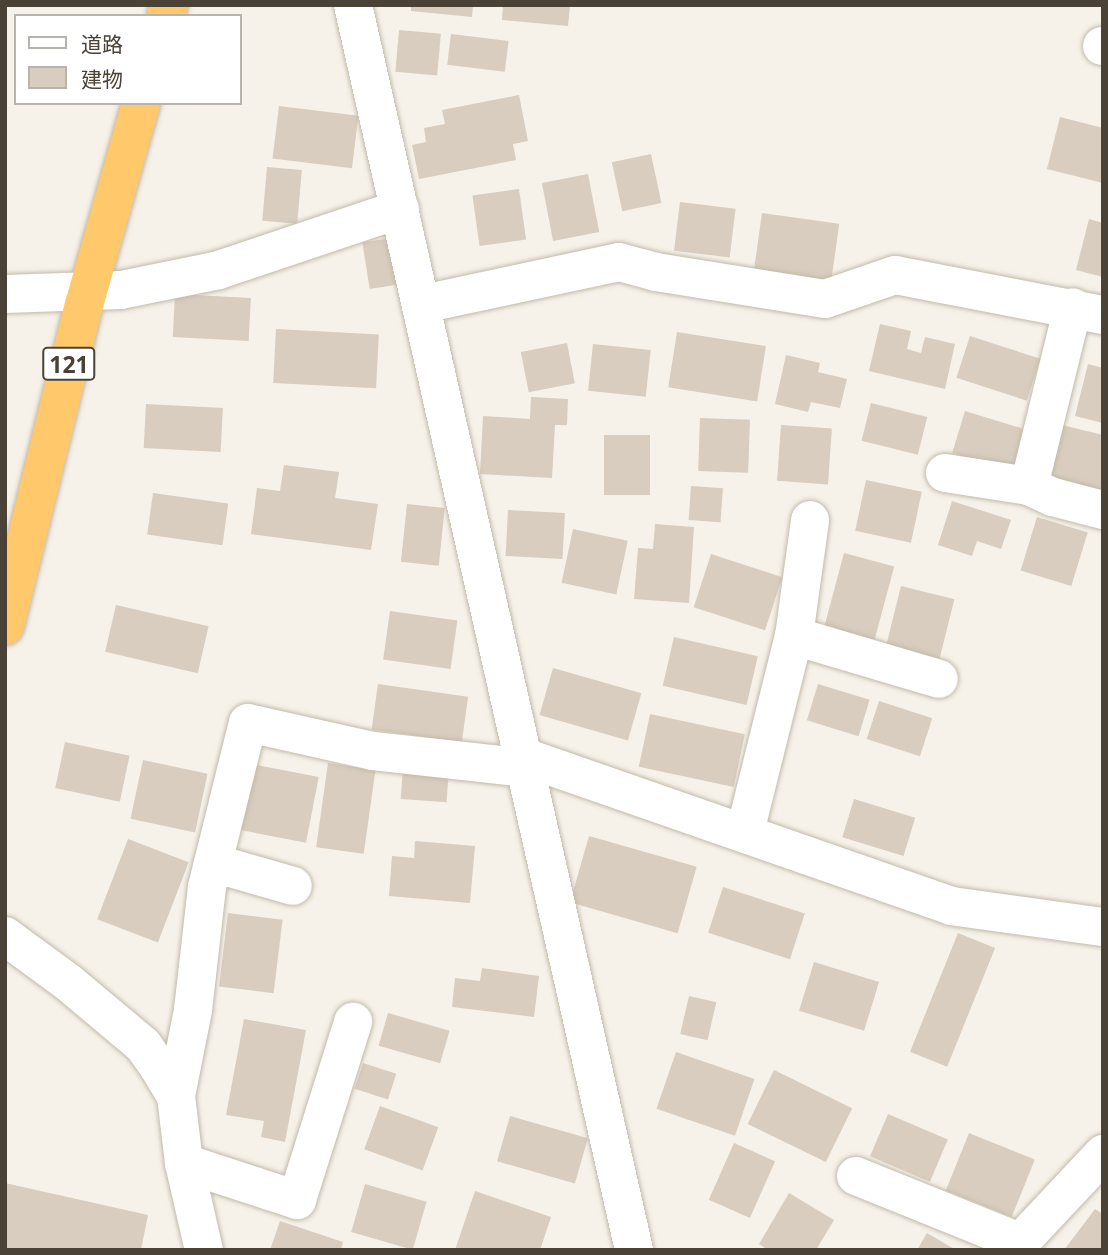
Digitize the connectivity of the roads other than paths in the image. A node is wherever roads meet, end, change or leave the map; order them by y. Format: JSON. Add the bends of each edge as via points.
{"nodes":[{"id":1,"x":353,"y":5,"type":"edge"},
{"id":2,"x":140,"y":105,"type":"edge"},
{"id":3,"x":400,"y":209,"type":"junction"},
{"id":4,"x":88,"y":292,"type":"junction"},
{"id":5,"x":5,"y":294,"type":"edge"},
{"id":6,"x":423,"y":304,"type":"junction"},
{"id":7,"x":1088,"y":311,"type":"edge"},
{"id":8,"x":945,"y":472,"type":"dead end"},
{"id":9,"x":1028,"y":486,"type":"junction"},
{"id":10,"x":1103,"y":510,"type":"edge"},
{"id":11,"x":810,"y":520,"type":"dead end"},
{"id":12,"x":5,"y":626,"type":"edge"},
{"id":13,"x":794,"y":636,"type":"junction"},
{"id":14,"x":939,"y":679,"type":"dead end"},
{"id":15,"x":526,"y":763,"type":"junction"},
{"id":16,"x":745,"y":832,"type":"junction"},
{"id":17,"x":213,"y":863,"type":"junction"},
{"id":18,"x":293,"y":886,"type":"dead end"},
{"id":19,"x":1103,"y":928,"type":"edge"},
{"id":20,"x":5,"y":936,"type":"edge"},
{"id":21,"x":353,"y":1022,"type":"dead end"},
{"id":22,"x":176,"y":1096,"type":"junction"},
{"id":23,"x":1103,"y":1154,"type":"edge"},
{"id":24,"x":184,"y":1163,"type":"junction"},
{"id":25,"x":856,"y":1176,"type":"dead end"},
{"id":26,"x":1016,"y":1246,"type":"edge"},
{"id":27,"x":204,"y":1250,"type":"edge"},
{"id":28,"x":634,"y":1250,"type":"edge"}],
"edges":[{"from":1,"to":3,"type":"street"},
{"from":2,"to":4,"type":"highway","number":"121"},
{"from":3,"to":4,"type":"street","via":[[219,270]]},
{"from":3,"to":6,"type":"street"},
{"from":4,"to":5,"type":"street"},
{"from":4,"to":12,"type":"highway","number":"121"},
{"from":6,"to":7,"type":"street","via":[[619,262],[825,299],[895,275]]},
{"from":6,"to":15,"type":"street"},
{"from":7,"to":9,"type":"street"},
{"from":8,"to":9,"type":"street"},
{"from":9,"to":10,"type":"street"},
{"from":11,"to":13,"type":"street"},
{"from":13,"to":14,"type":"street"},
{"from":13,"to":16,"type":"street"},
{"from":15,"to":16,"type":"street"},
{"from":15,"to":17,"type":"street","via":[[373,751],[248,723]]},
{"from":15,"to":28,"type":"street"},
{"from":16,"to":19,"type":"street","via":[[951,906]]},
{"from":17,"to":18,"type":"street"},
{"from":17,"to":22,"type":"street"},
{"from":20,"to":22,"type":"street","via":[[143,1045]]},
{"from":21,"to":24,"type":"street","via":[[296,1200]]},
{"from":22,"to":24,"type":"street"},
{"from":23,"to":26,"type":"street"},
{"from":24,"to":27,"type":"street"},
{"from":25,"to":26,"type":"street"}]}
